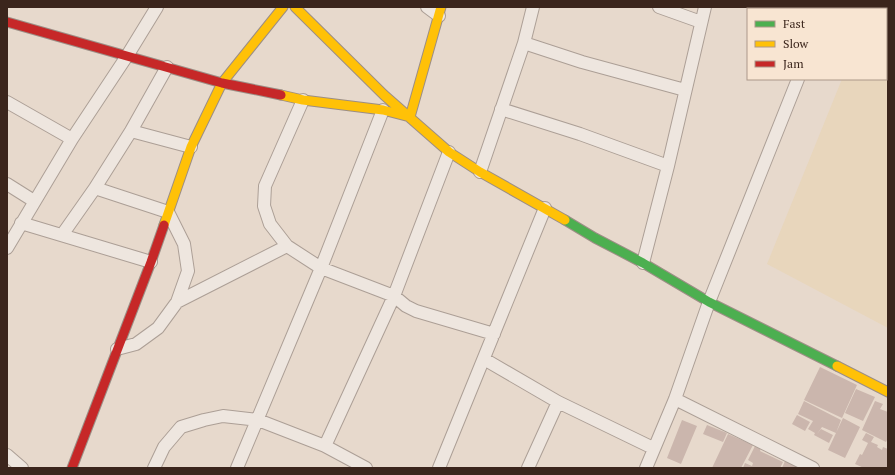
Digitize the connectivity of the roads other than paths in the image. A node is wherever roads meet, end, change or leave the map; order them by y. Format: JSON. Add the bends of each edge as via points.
{"nodes":[{"id":1,"x":157,"y":7,"type":"edge"},
{"id":2,"x":282,"y":7,"type":"edge"},
{"id":3,"x":295,"y":7,"type":"edge"},
{"id":4,"x":427,"y":7,"type":"edge"},
{"id":5,"x":533,"y":7,"type":"edge"},
{"id":6,"x":659,"y":7,"type":"edge"},
{"id":7,"x":705,"y":7,"type":"edge"},
{"id":8,"x":440,"y":12,"type":"edge"},
{"id":9,"x":7,"y":22,"type":"edge"},
{"id":10,"x":701,"y":22,"type":"junction"},
{"id":11,"x":524,"y":43,"type":"junction"},
{"id":12,"x":127,"y":56,"type":"junction"},
{"id":13,"x":167,"y":68,"type":"junction"},
{"id":14,"x":798,"y":80,"type":"edge"},
{"id":15,"x":222,"y":83,"type":"junction"},
{"id":16,"x":686,"y":90,"type":"junction"},
{"id":17,"x":303,"y":100,"type":"junction"},
{"id":18,"x":7,"y":102,"type":"edge"},
{"id":19,"x":501,"y":109,"type":"junction"},
{"id":20,"x":384,"y":110,"type":"junction"},
{"id":21,"x":410,"y":117,"type":"junction"},
{"id":22,"x":131,"y":131,"type":"junction"},
{"id":23,"x":72,"y":140,"type":"junction"},
{"id":24,"x":191,"y":147,"type":"junction"},
{"id":25,"x":449,"y":152,"type":"junction"},
{"id":26,"x":668,"y":166,"type":"junction"},
{"id":27,"x":480,"y":172,"type":"junction"},
{"id":28,"x":7,"y":184,"type":"edge"},
{"id":29,"x":95,"y":188,"type":"junction"},
{"id":30,"x":34,"y":201,"type":"junction"},
{"id":31,"x":545,"y":208,"type":"junction"},
{"id":32,"x":168,"y":212,"type":"junction"},
{"id":33,"x":21,"y":223,"type":"junction"},
{"id":34,"x":62,"y":235,"type":"junction"},
{"id":35,"x":288,"y":246,"type":"junction"},
{"id":36,"x":7,"y":248,"type":"edge"},
{"id":37,"x":151,"y":262,"type":"junction"},
{"id":38,"x":642,"y":263,"type":"junction"},
{"id":39,"x":321,"y":268,"type":"junction"},
{"id":40,"x":394,"y":296,"type":"junction"},
{"id":41,"x":177,"y":302,"type":"junction"},
{"id":42,"x":709,"y":302,"type":"junction"},
{"id":43,"x":494,"y":334,"type":"junction"},
{"id":44,"x":117,"y":349,"type":"junction"},
{"id":45,"x":484,"y":359,"type":"junction"},
{"id":46,"x":888,"y":392,"type":"edge"},
{"id":47,"x":675,"y":399,"type":"junction"},
{"id":48,"x":558,"y":402,"type":"junction"},
{"id":49,"x":258,"y":420,"type":"junction"},
{"id":50,"x":325,"y":446,"type":"junction"},
{"id":51,"x":653,"y":448,"type":"junction"},
{"id":52,"x":7,"y":455,"type":"edge"},
{"id":53,"x":22,"y":468,"type":"edge"},
{"id":54,"x":72,"y":468,"type":"edge"},
{"id":55,"x":154,"y":468,"type":"edge"},
{"id":56,"x":237,"y":468,"type":"edge"},
{"id":57,"x":366,"y":468,"type":"edge"},
{"id":58,"x":439,"y":468,"type":"edge"},
{"id":59,"x":528,"y":468,"type":"edge"},
{"id":60,"x":646,"y":468,"type":"edge"},
{"id":61,"x":813,"y":468,"type":"edge"}],
"edges":[{"from":1,"to":12,"type":"street"},
{"from":2,"to":15,"type":"street"},
{"from":3,"to":21,"type":"street","via":[[384,95]]},
{"from":4,"to":8,"type":"street"},
{"from":5,"to":11,"type":"street"},
{"from":6,"to":10,"type":"street"},
{"from":7,"to":10,"type":"street"},
{"from":8,"to":21,"type":"street"},
{"from":9,"to":12,"type":"street"},
{"from":10,"to":16,"type":"street"},
{"from":11,"to":16,"type":"street","via":[[582,62]]},
{"from":11,"to":19,"type":"street"},
{"from":12,"to":13,"type":"street"},
{"from":12,"to":23,"type":"street"},
{"from":13,"to":15,"type":"street"},
{"from":13,"to":22,"type":"street"},
{"from":14,"to":42,"type":"street"},
{"from":15,"to":17,"type":"street"},
{"from":15,"to":24,"type":"street"},
{"from":16,"to":26,"type":"street"},
{"from":17,"to":20,"type":"street"},
{"from":17,"to":35,"type":"street","via":[[265,186],[264,206],[270,224]]},
{"from":18,"to":23,"type":"street"},
{"from":19,"to":26,"type":"street"},
{"from":19,"to":27,"type":"street"},
{"from":20,"to":21,"type":"street"},
{"from":20,"to":39,"type":"street"},
{"from":21,"to":25,"type":"street"},
{"from":22,"to":24,"type":"street"},
{"from":22,"to":29,"type":"street"},
{"from":23,"to":30,"type":"street"},
{"from":24,"to":32,"type":"street"},
{"from":25,"to":27,"type":"street"},
{"from":25,"to":40,"type":"street"},
{"from":26,"to":38,"type":"street"},
{"from":27,"to":31,"type":"street"},
{"from":28,"to":30,"type":"street"},
{"from":29,"to":32,"type":"street"},
{"from":29,"to":34,"type":"street"},
{"from":30,"to":33,"type":"street"},
{"from":31,"to":38,"type":"street"},
{"from":31,"to":43,"type":"street"},
{"from":32,"to":37,"type":"street"},
{"from":32,"to":41,"type":"street","via":[[184,244],[188,271]]},
{"from":33,"to":34,"type":"street"},
{"from":33,"to":36,"type":"street"},
{"from":34,"to":37,"type":"street"},
{"from":35,"to":39,"type":"street"},
{"from":35,"to":41,"type":"street"},
{"from":37,"to":44,"type":"street"},
{"from":38,"to":42,"type":"street"},
{"from":39,"to":40,"type":"street"},
{"from":39,"to":49,"type":"street"},
{"from":40,"to":43,"type":"street","via":[[416,311]]},
{"from":40,"to":50,"type":"street"},
{"from":41,"to":44,"type":"street","via":[[158,328],[136,344]]},
{"from":42,"to":46,"type":"street"},
{"from":42,"to":47,"type":"street"},
{"from":43,"to":45,"type":"street"},
{"from":44,"to":54,"type":"street"},
{"from":45,"to":48,"type":"street"},
{"from":45,"to":58,"type":"street"},
{"from":47,"to":51,"type":"street"},
{"from":47,"to":61,"type":"street"},
{"from":48,"to":51,"type":"street"},
{"from":48,"to":59,"type":"street"},
{"from":49,"to":50,"type":"street"},
{"from":49,"to":55,"type":"street","via":[[223,416],[181,427],[164,447]]},
{"from":49,"to":56,"type":"street"},
{"from":50,"to":57,"type":"street"},
{"from":51,"to":60,"type":"street"},
{"from":52,"to":53,"type":"street"}]}
